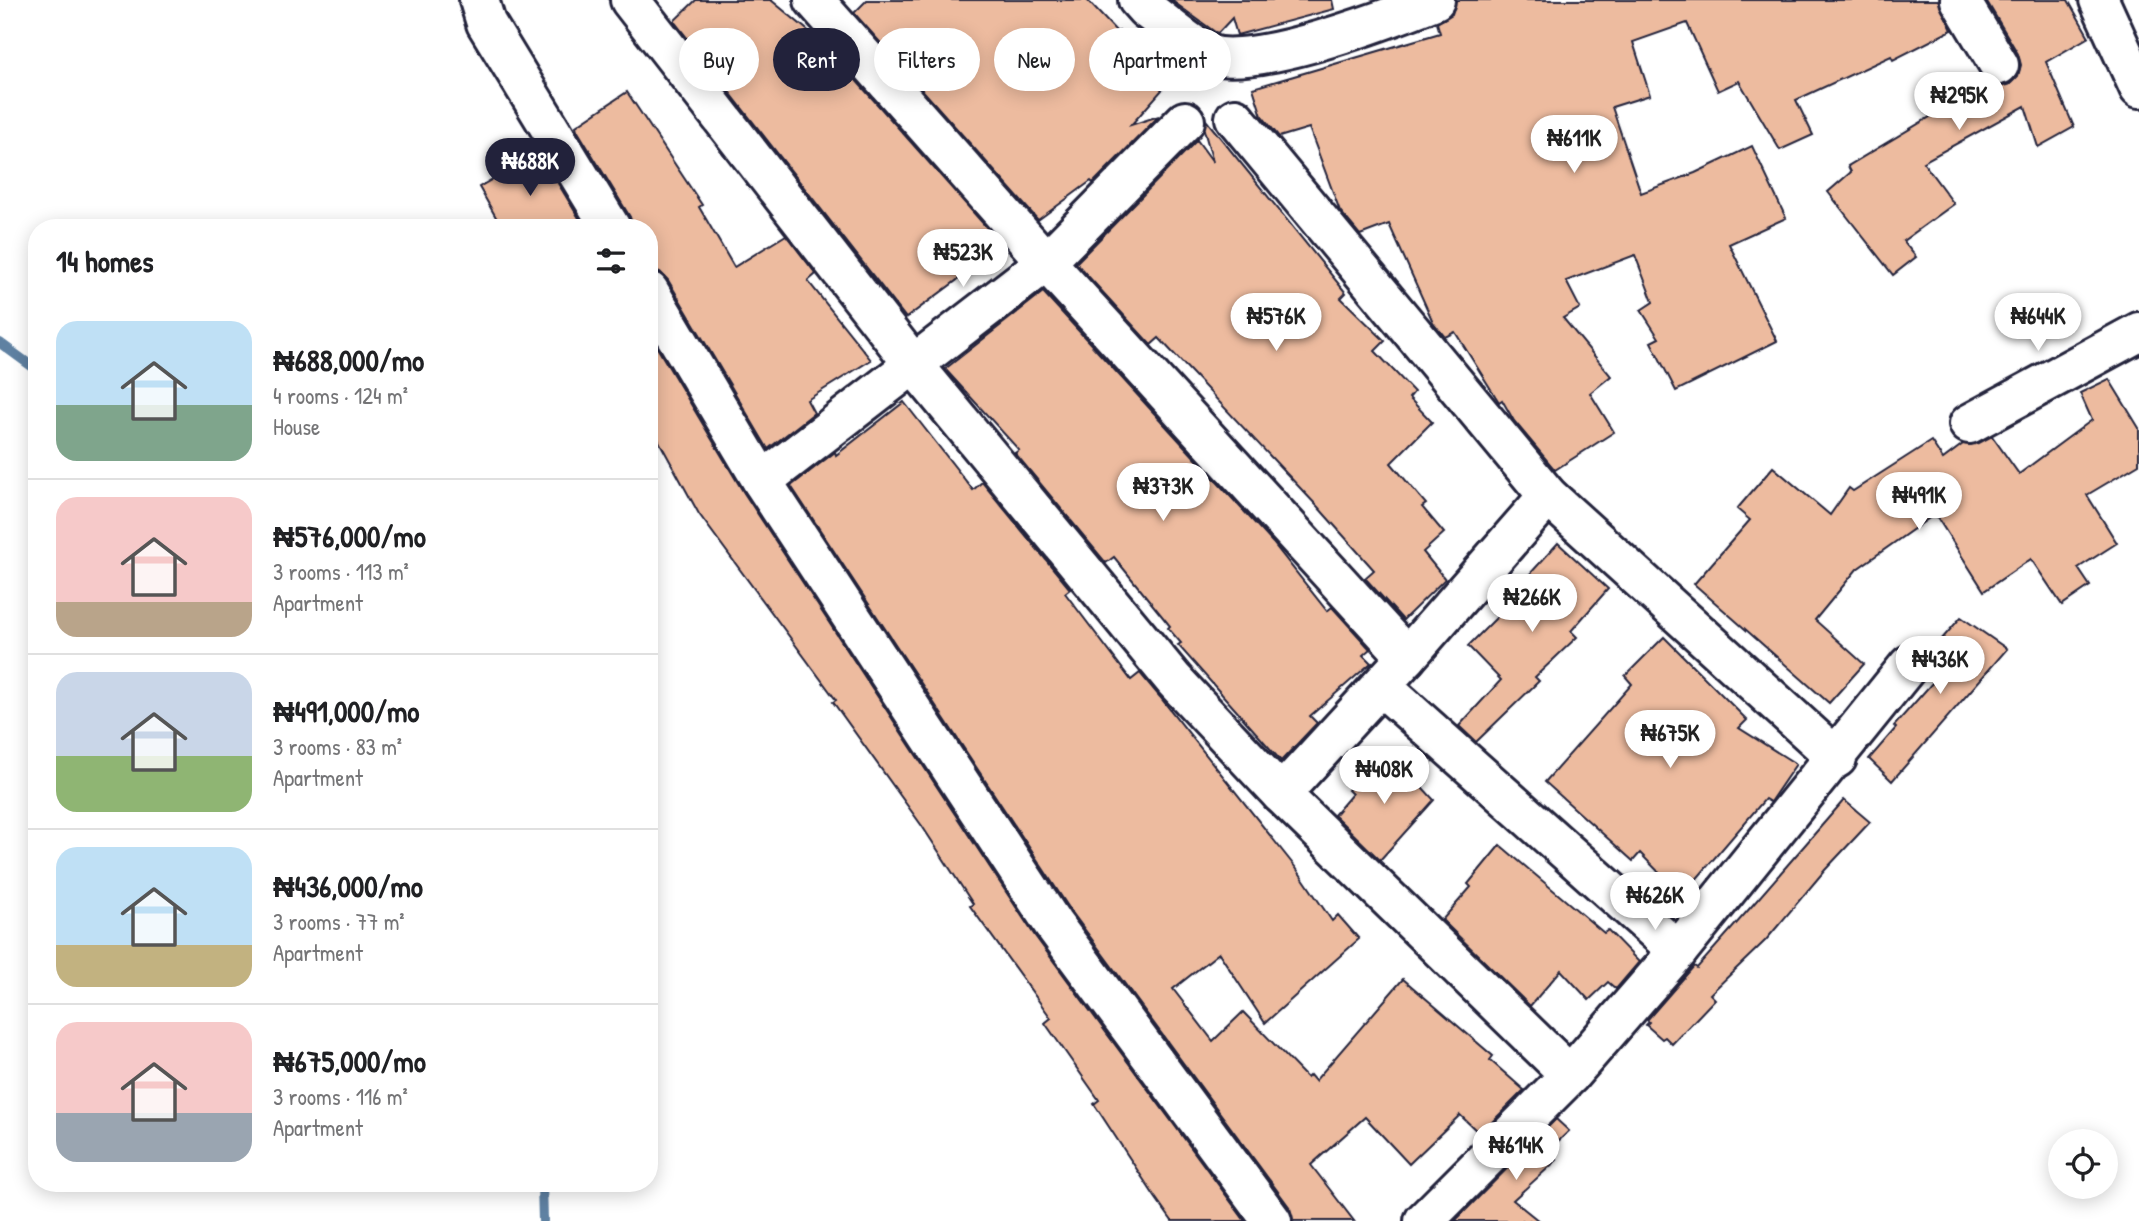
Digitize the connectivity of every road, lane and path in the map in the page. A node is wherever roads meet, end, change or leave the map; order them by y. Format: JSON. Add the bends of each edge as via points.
{"nodes":[{"id":1,"x":479,"y":0,"type":"edge"},
{"id":2,"x":630,"y":0,"type":"edge"},
{"id":3,"x":814,"y":0,"type":"edge"},
{"id":4,"x":1138,"y":0,"type":"edge"},
{"id":5,"x":1434,"y":0,"type":"edge"},
{"id":6,"x":1960,"y":0,"type":"edge"},
{"id":7,"x":2099,"y":0,"type":"edge"},
{"id":8,"x":1999,"y":65,"type":"dead end"},
{"id":9,"x":2139,"y":88,"type":"edge"},
{"id":10,"x":1235,"y":118,"type":"dead end"},
{"id":11,"x":1185,"y":121,"type":"dead end"},
{"id":12,"x":606,"y":219,"type":"edge"},
{"id":13,"x":1046,"y":262,"type":"junction"},
{"id":14,"x":658,"y":306,"type":"edge"},
{"id":15,"x":2139,"y":332,"type":"edge"},
{"id":16,"x":914,"y":365,"type":"junction"},
{"id":17,"x":1969,"y":424,"type":"dead end"},
{"id":18,"x":762,"y":481,"type":"junction"},
{"id":19,"x":1548,"y":496,"type":"junction"},
{"id":20,"x":1407,"y":657,"type":"junction"},
{"id":21,"x":1909,"y":665,"type":"dead end"},
{"id":22,"x":1381,"y":686,"type":"junction"},
{"id":23,"x":1837,"y":758,"type":"junction"},
{"id":24,"x":1281,"y":794,"type":"junction"},
{"id":25,"x":1678,"y":951,"type":"junction"},
{"id":26,"x":1570,"y":1075,"type":"junction"},
{"id":27,"x":1272,"y":1221,"type":"edge"},
{"id":28,"x":1424,"y":1221,"type":"edge"}],
"edges":[{"from":1,"to":12,"type":"street","via":[[486,23]]},
{"from":2,"to":16,"type":"street"},
{"from":3,"to":13,"type":"street"},
{"from":4,"to":5,"type":"street","via":[[1209,54],[1236,57],[1269,54]]},
{"from":6,"to":8,"type":"street"},
{"from":7,"to":9,"type":"street"},
{"from":10,"to":19,"type":"street"},
{"from":11,"to":13,"type":"street"},
{"from":13,"to":16,"type":"street"},
{"from":13,"to":20,"type":"street"},
{"from":14,"to":18,"type":"street"},
{"from":15,"to":17,"type":"street"},
{"from":16,"to":18,"type":"street"},
{"from":16,"to":24,"type":"street","via":[[1174,680]]},
{"from":18,"to":27,"type":"street","via":[[1052,924]]},
{"from":19,"to":20,"type":"street"},
{"from":19,"to":23,"type":"street"},
{"from":20,"to":22,"type":"street"},
{"from":21,"to":23,"type":"street"},
{"from":22,"to":24,"type":"street"},
{"from":22,"to":25,"type":"street"},
{"from":23,"to":25,"type":"street"},
{"from":24,"to":26,"type":"street"},
{"from":25,"to":26,"type":"street"},
{"from":26,"to":28,"type":"street"}]}
